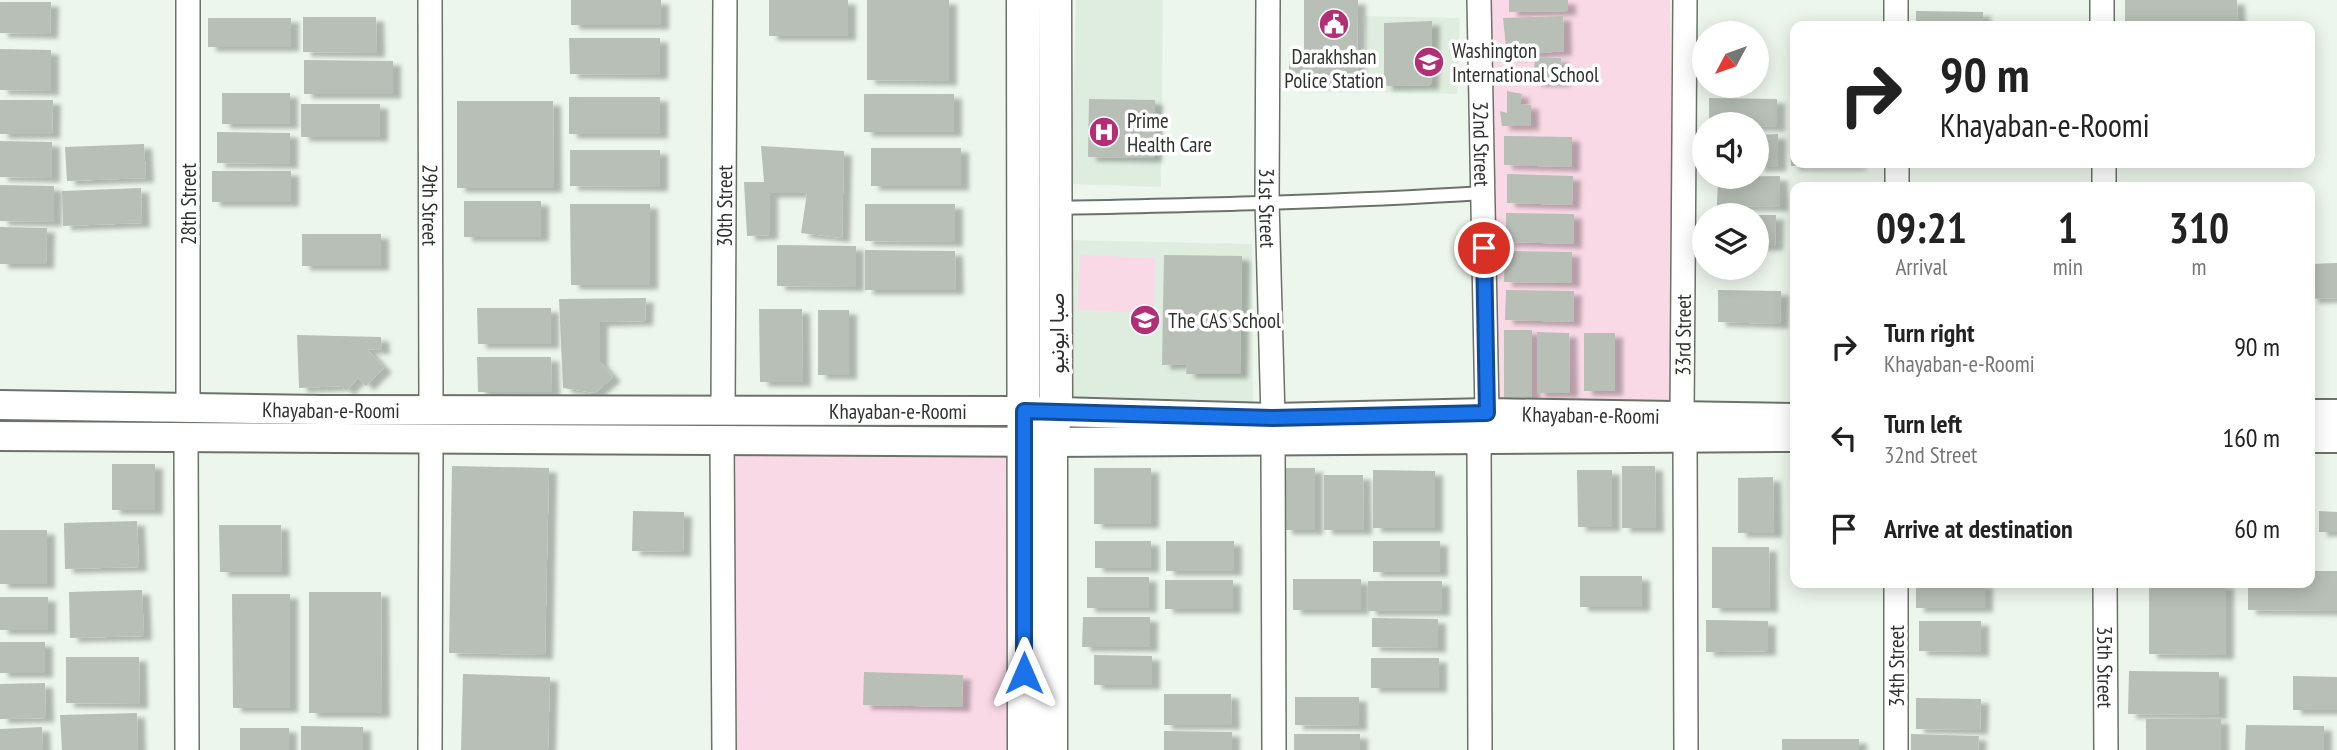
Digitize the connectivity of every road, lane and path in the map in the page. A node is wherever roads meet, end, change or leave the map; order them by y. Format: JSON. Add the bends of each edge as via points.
{"nodes":[{"id":1,"x":188,"y":0,"type":"edge"},
{"id":2,"x":430,"y":0,"type":"edge"},
{"id":3,"x":725,"y":0,"type":"edge"},
{"id":4,"x":1023,"y":0,"type":"edge"},
{"id":5,"x":1055,"y":0,"type":"edge"},
{"id":6,"x":1066,"y":0,"type":"edge"},
{"id":7,"x":1268,"y":0,"type":"edge"},
{"id":8,"x":1479,"y":0,"type":"edge"},
{"id":9,"x":1685,"y":0,"type":"edge"},
{"id":10,"x":1896,"y":0,"type":"edge"},
{"id":11,"x":2102,"y":0,"type":"edge"},
{"id":12,"x":1896,"y":21,"type":"edge"},
{"id":13,"x":2102,"y":21,"type":"edge"},
{"id":14,"x":1483,"y":193,"type":"junction"},
{"id":15,"x":1267,"y":201,"type":"junction"},
{"id":16,"x":1060,"y":208,"type":"junction"},
{"id":17,"x":0,"y":405,"type":"edge"},
{"id":18,"x":188,"y":409,"type":"junction"},
{"id":19,"x":286,"y":409,"type":"junction"},
{"id":20,"x":322,"y":410,"type":"junction"},
{"id":21,"x":431,"y":410,"type":"junction"},
{"id":22,"x":2315,"y":414,"type":"edge"},
{"id":23,"x":2337,"y":414,"type":"edge"},
{"id":24,"x":1044,"y":424,"type":"junction"},
{"id":25,"x":723,"y":425,"type":"junction"},
{"id":26,"x":1483,"y":425,"type":"junction"},
{"id":27,"x":1683,"y":427,"type":"junction"},
{"id":28,"x":1790,"y":428,"type":"edge"},
{"id":29,"x":1273,"y":429,"type":"junction"},
{"id":30,"x":0,"y":436,"type":"edge"},
{"id":31,"x":186,"y":437,"type":"junction"},
{"id":32,"x":286,"y":437,"type":"junction"},
{"id":33,"x":326,"y":438,"type":"junction"},
{"id":34,"x":431,"y":438,"type":"junction"},
{"id":35,"x":2315,"y":438,"type":"edge"},
{"id":36,"x":2337,"y":438,"type":"edge"},
{"id":37,"x":1896,"y":588,"type":"edge"},
{"id":38,"x":2105,"y":588,"type":"edge"},
{"id":39,"x":187,"y":750,"type":"edge"},
{"id":40,"x":430,"y":750,"type":"edge"},
{"id":41,"x":724,"y":750,"type":"edge"},
{"id":42,"x":1024,"y":750,"type":"edge"},
{"id":43,"x":1051,"y":750,"type":"edge"},
{"id":44,"x":1274,"y":750,"type":"edge"},
{"id":45,"x":1480,"y":750,"type":"edge"},
{"id":46,"x":1686,"y":750,"type":"edge"},
{"id":47,"x":1896,"y":750,"type":"edge"},
{"id":48,"x":2106,"y":750,"type":"edge"}],
"edges":[{"from":1,"to":18,"type":"street","name":"28th Street"},
{"from":2,"to":21,"type":"street","name":"29th Street"},
{"from":3,"to":25,"type":"street","name":"30th Street"},
{"from":4,"to":24,"type":"main road","name":"صبا ایونیو"},
{"from":5,"to":16,"type":"main road","name":"صبا ایونیو"},
{"from":6,"to":16,"type":"lane"},
{"from":7,"to":15,"type":"street","name":"31st Street"},
{"from":8,"to":14,"type":"street","name":"32nd Street"},
{"from":9,"to":27,"type":"street","name":"33rd Street"},
{"from":10,"to":12,"type":"street"},
{"from":11,"to":13,"type":"street"},
{"from":14,"to":15,"type":"lane","via":[[1315,203]]},
{"from":14,"to":26,"type":"street","name":"32nd Street"},
{"from":15,"to":16,"type":"lane"},
{"from":15,"to":29,"type":"street","name":"31st Street"},
{"from":16,"to":24,"type":"main road","name":"صبا ایونیو"},
{"from":17,"to":18,"type":"street","name":"Khayaban-e-Roomi"},
{"from":18,"to":19,"type":"street","name":"Khayaban-e-Roomi"},
{"from":19,"to":20,"type":"street","name":"Khayaban-e-Roomi"},
{"from":19,"to":32,"type":"street","via":[[296,424]]},
{"from":20,"to":21,"type":"street","name":"Khayaban-e-Roomi"},
{"from":20,"to":33,"type":"street","via":[[315,417],[315,427]]},
{"from":21,"to":25,"type":"street","name":"Khayaban-e-Roomi"},
{"from":22,"to":23,"type":"street"},
{"from":24,"to":25,"type":"street","name":"Khayaban-e-Roomi"},
{"from":24,"to":29,"type":"street","name":"Khayaban-e-Roomi"},
{"from":24,"to":42,"type":"main road","name":"صبا ایونیو"},
{"from":24,"to":43,"type":"main road","name":"صبا ایونیو"},
{"from":25,"to":34,"type":"street","name":"Khayaban-e-Roomi"},
{"from":25,"to":41,"type":"street","name":"30th Street"},
{"from":26,"to":27,"type":"street","name":"Khayaban-e-Roomi"},
{"from":26,"to":29,"type":"street","name":"Khayaban-e-Roomi"},
{"from":26,"to":45,"type":"street","name":"32nd Street"},
{"from":27,"to":28,"type":"street","name":"Khayaban-e-Roomi"},
{"from":27,"to":46,"type":"street","name":"33rd Street"},
{"from":29,"to":44,"type":"street","name":"31st Street"},
{"from":30,"to":31,"type":"street","name":"Khayaban-e-Roomi"},
{"from":31,"to":32,"type":"street","name":"Khayaban-e-Roomi"},
{"from":31,"to":39,"type":"street"},
{"from":32,"to":33,"type":"street","name":"Khayaban-e-Roomi"},
{"from":33,"to":34,"type":"street","name":"Khayaban-e-Roomi"},
{"from":34,"to":40,"type":"street"},
{"from":35,"to":36,"type":"street"},
{"from":37,"to":47,"type":"street","name":"34th Street"},
{"from":38,"to":48,"type":"street","name":"35th Street"}]}
